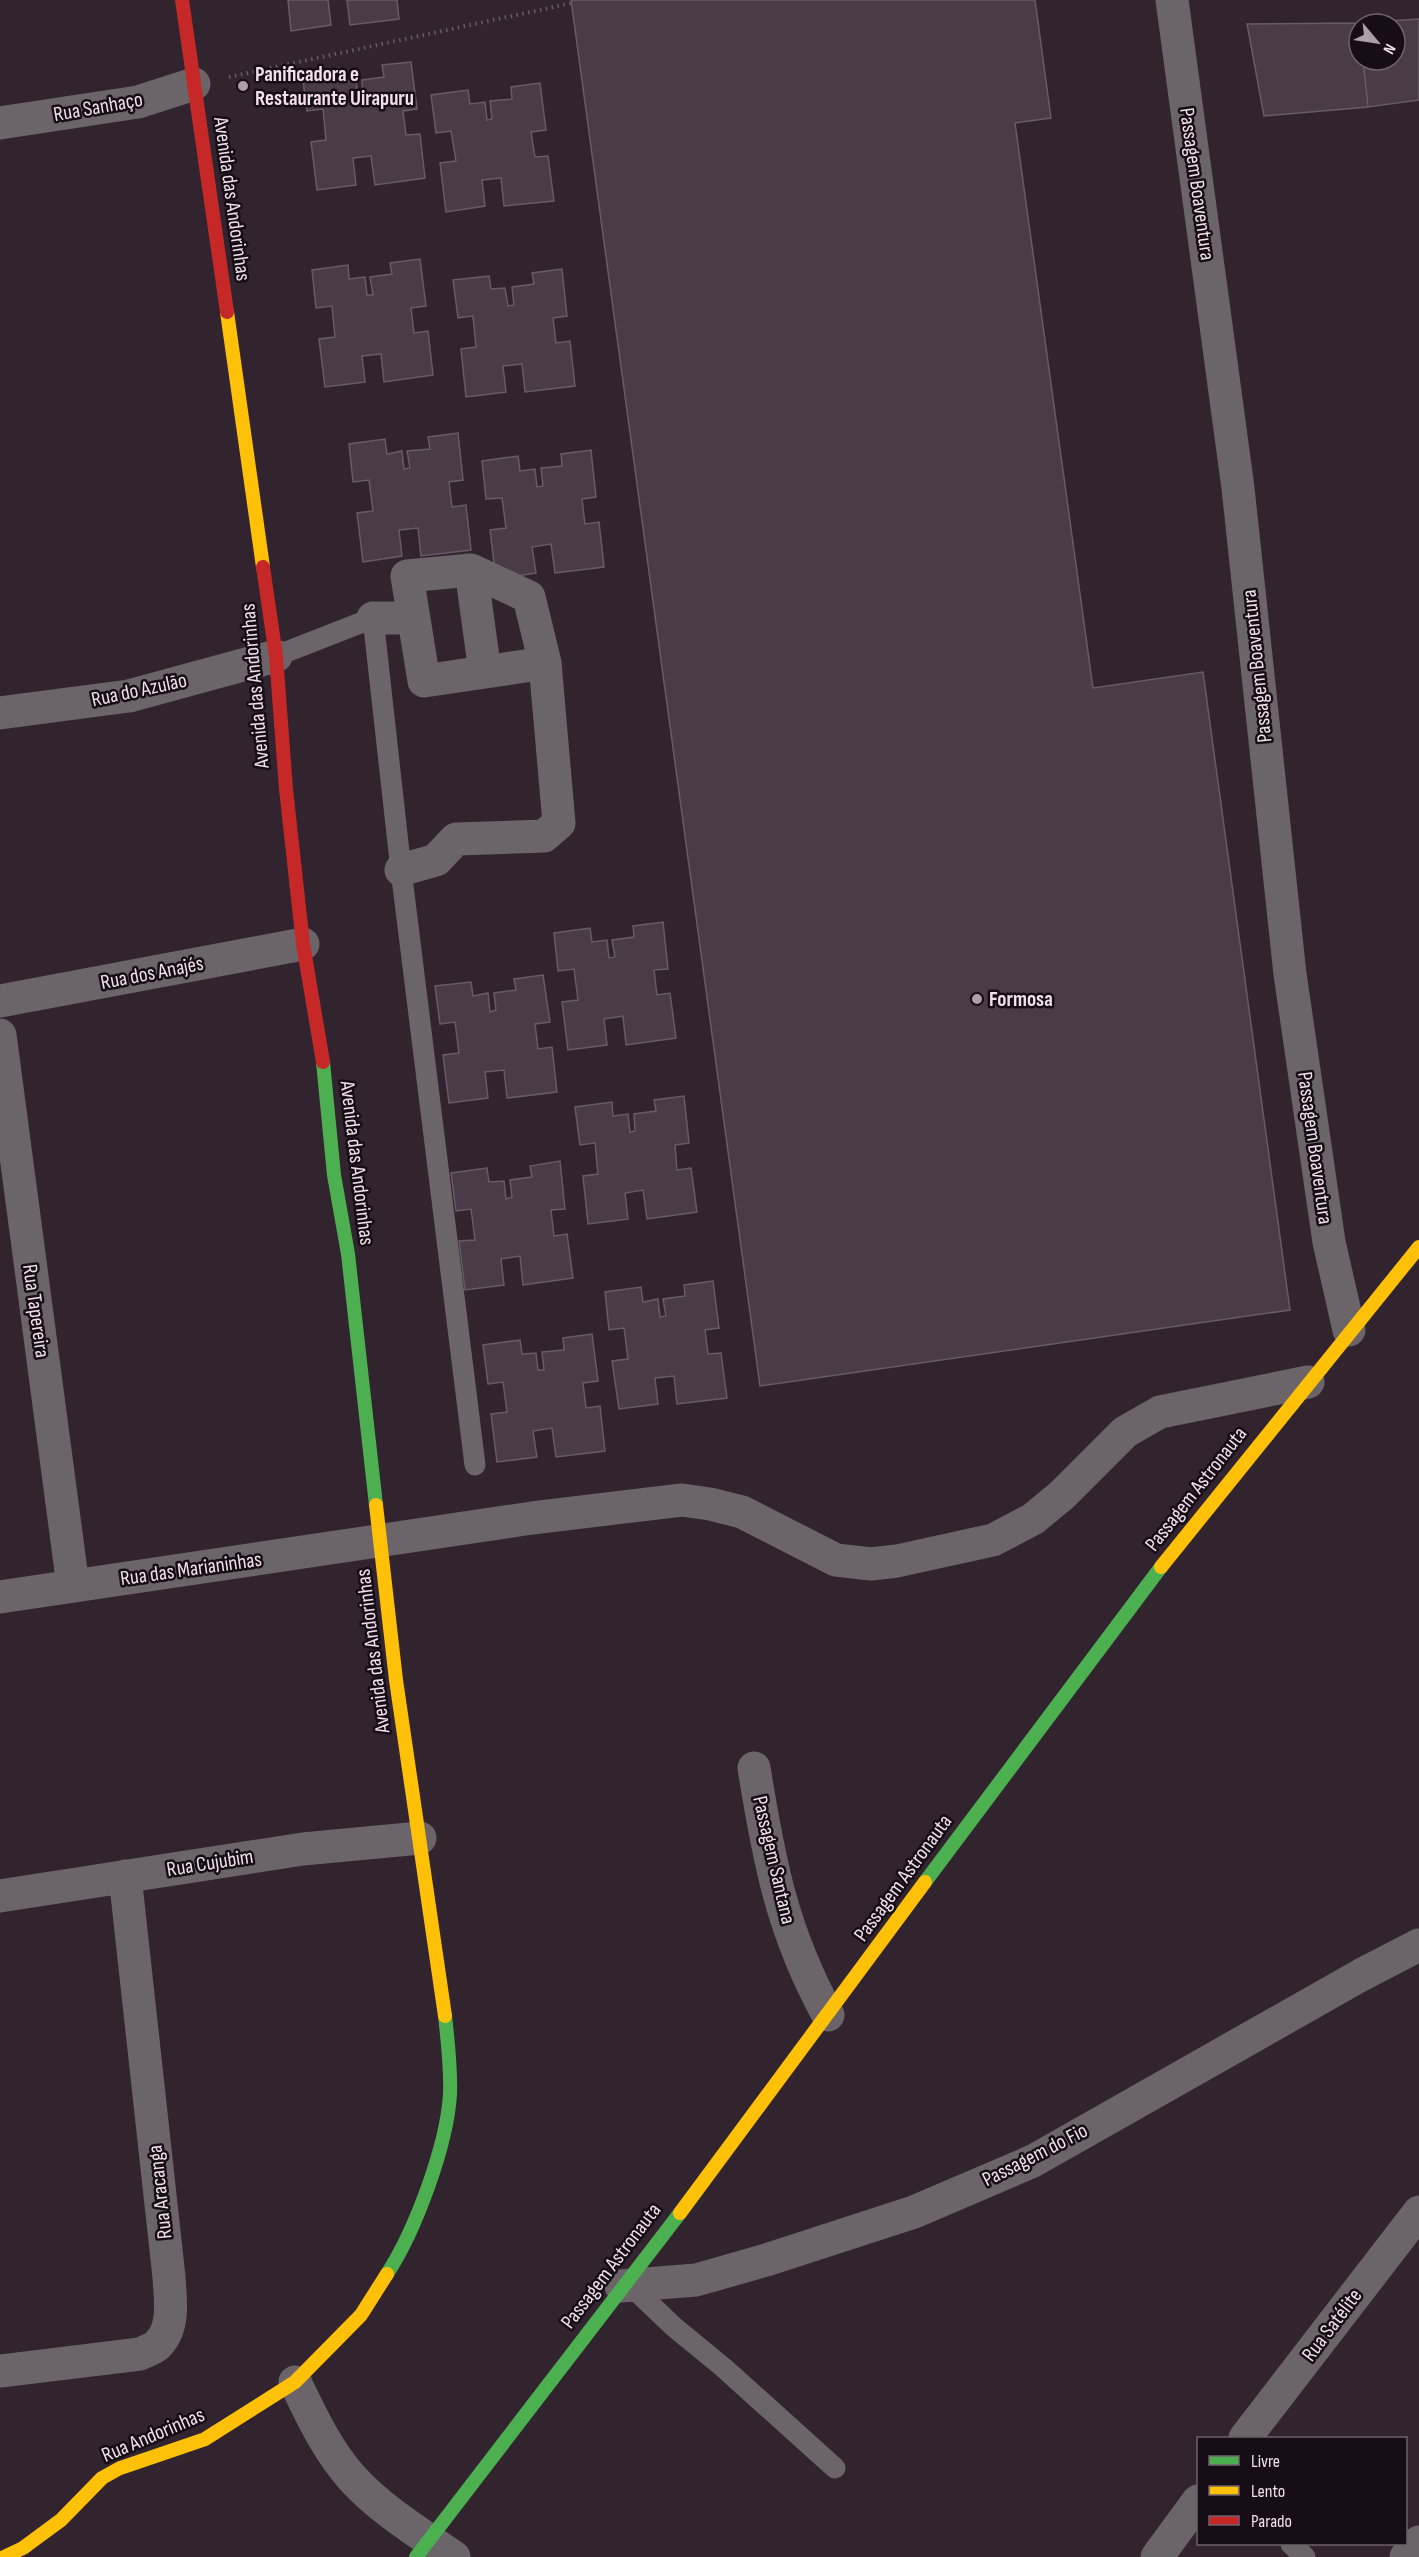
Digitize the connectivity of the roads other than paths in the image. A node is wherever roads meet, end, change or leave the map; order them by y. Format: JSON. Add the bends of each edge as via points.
{"nodes":[{"id":1,"x":182,"y":0,"type":"edge"},
{"id":2,"x":1172,"y":0,"type":"edge"},
{"id":3,"x":194,"y":84,"type":"junction"},
{"id":4,"x":0,"y":123,"type":"edge"},
{"id":5,"x":471,"y":570,"type":"junction"},
{"id":6,"x":373,"y":618,"type":"junction"},
{"id":7,"x":414,"y":618,"type":"junction"},
{"id":8,"x":276,"y":656,"type":"junction"},
{"id":9,"x":545,"y":663,"type":"junction"},
{"id":10,"x":485,"y":672,"type":"junction"},
{"id":11,"x":0,"y":713,"type":"edge"},
{"id":12,"x":400,"y":870,"type":"junction"},
{"id":13,"x":303,"y":944,"type":"junction"},
{"id":14,"x":0,"y":1001,"type":"edge"},
{"id":15,"x":0,"y":1035,"type":"edge"},
{"id":16,"x":1419,"y":1246,"type":"edge"},
{"id":17,"x":1349,"y":1330,"type":"junction"},
{"id":18,"x":1308,"y":1382,"type":"junction"},
{"id":19,"x":476,"y":1465,"type":"dead end"},
{"id":20,"x":381,"y":1542,"type":"junction"},
{"id":21,"x":73,"y":1586,"type":"junction"},
{"id":22,"x":0,"y":1597,"type":"edge"},
{"id":23,"x":754,"y":1768,"type":"dead end"},
{"id":24,"x":420,"y":1838,"type":"junction"},
{"id":25,"x":125,"y":1876,"type":"junction"},
{"id":26,"x":0,"y":1896,"type":"edge"},
{"id":27,"x":1419,"y":1945,"type":"edge"},
{"id":28,"x":828,"y":2015,"type":"junction"},
{"id":29,"x":1419,"y":2212,"type":"edge"},
{"id":30,"x":626,"y":2286,"type":"junction"},
{"id":31,"x":360,"y":2315,"type":"joint"},
{"id":32,"x":0,"y":2371,"type":"edge"},
{"id":33,"x":295,"y":2382,"type":"junction"},
{"id":34,"x":1247,"y":2437,"type":"edge"},
{"id":35,"x":835,"y":2468,"type":"dead end"},
{"id":36,"x":1197,"y":2502,"type":"edge"},
{"id":37,"x":1419,"y":2542,"type":"edge"},
{"id":38,"x":1292,"y":2545,"type":"edge"},
{"id":39,"x":433,"y":2552,"type":"edge"},
{"id":40,"x":4,"y":2557,"type":"edge"},
{"id":41,"x":1157,"y":2557,"type":"edge"},
{"id":42,"x":1305,"y":2557,"type":"edge"},
{"id":43,"x":1406,"y":2557,"type":"edge"}],
"edges":[{"from":1,"to":3,"type":"street","name":"Avenida das Andorinhas"},
{"from":2,"to":17,"type":"street","name":"Passagem Boaventura","via":[[1238,489],[1290,974],[1328,1230]]},
{"from":3,"to":4,"type":"street","name":"Rua Sanhaço","via":[[138,102]]},
{"from":3,"to":8,"type":"street","name":"Avenida das Andorinhas"},
{"from":5,"to":7,"type":"street","via":[[407,576]]},
{"from":5,"to":9,"type":"street","via":[[529,597]]},
{"from":5,"to":10,"type":"street"},
{"from":6,"to":7,"type":"street"},
{"from":6,"to":8,"type":"lane"},
{"from":6,"to":12,"type":"lane"},
{"from":7,"to":10,"type":"street","via":[[424,681]]},
{"from":8,"to":11,"type":"street","name":"Rua do Azulão","via":[[129,696]]},
{"from":8,"to":13,"type":"street","name":"Avenida das Andorinhas"},
{"from":9,"to":10,"type":"street"},
{"from":9,"to":12,"type":"street","via":[[559,823],[544,836],[456,839],[436,860]]},
{"from":12,"to":19,"type":"lane"},
{"from":13,"to":14,"type":"street","name":"Rua dos Anajés"},
{"from":13,"to":20,"type":"street","name":"Avenida das Andorinhas","via":[[324,1069]]},
{"from":15,"to":21,"type":"street","name":"Rua Tapereira"},
{"from":16,"to":17,"type":"street","name":"Passagem Astronauta"},
{"from":17,"to":18,"type":"street","name":"Passagem Astronauta"},
{"from":18,"to":20,"type":"street","name":"Rua das Marianinhas","via":[[1160,1412],[1125,1432],[1033,1519],[993,1540],[897,1561],[871,1564],[836,1560],[742,1512],[681,1500]]},
{"from":18,"to":28,"type":"street","name":"Passagem Astronauta","via":[[1185,1536]]},
{"from":20,"to":21,"type":"street","name":"Rua das Marianinhas"},
{"from":20,"to":24,"type":"street","name":"Avenida das Andorinhas","via":[[396,1680]]},
{"from":21,"to":22,"type":"street","name":"Rua das Marianinhas"},
{"from":23,"to":28,"type":"street","name":"Passagem Santana","via":[[783,1912],[798,1956]]},
{"from":24,"to":25,"type":"street","name":"Rua Cujubim","via":[[303,1849]]},
{"from":24,"to":31,"type":"street","name":"Avenida das Andorinhas","via":[[441,1980],[450,2095],[442,2139],[414,2226]]},
{"from":25,"to":26,"type":"street","name":"Rua Cujubim"},
{"from":25,"to":32,"type":"street","name":"Rua Aracanga","via":[[169,2277],[167,2331],[159,2344],[140,2354]]},
{"from":27,"to":30,"type":"street","name":"Passagem do Fio","via":[[1033,2161],[914,2212],[766,2260],[696,2280]]},
{"from":28,"to":30,"type":"street","name":"Passagem Astronauta"},
{"from":29,"to":34,"type":"street","name":"Rua Satélite"},
{"from":30,"to":35,"type":"lane"},
{"from":30,"to":39,"type":"street","name":"Passagem Astronauta"},
{"from":31,"to":33,"type":"street","name":"Rua Andorinhas"},
{"from":33,"to":39,"type":"street","via":[[331,2450],[352,2478]]},
{"from":33,"to":40,"type":"street","name":"Rua Andorinhas","via":[[205,2439],[102,2478],[61,2520]]},
{"from":36,"to":41,"type":"street"},
{"from":37,"to":43,"type":"street"},
{"from":38,"to":42,"type":"lane"}]}
